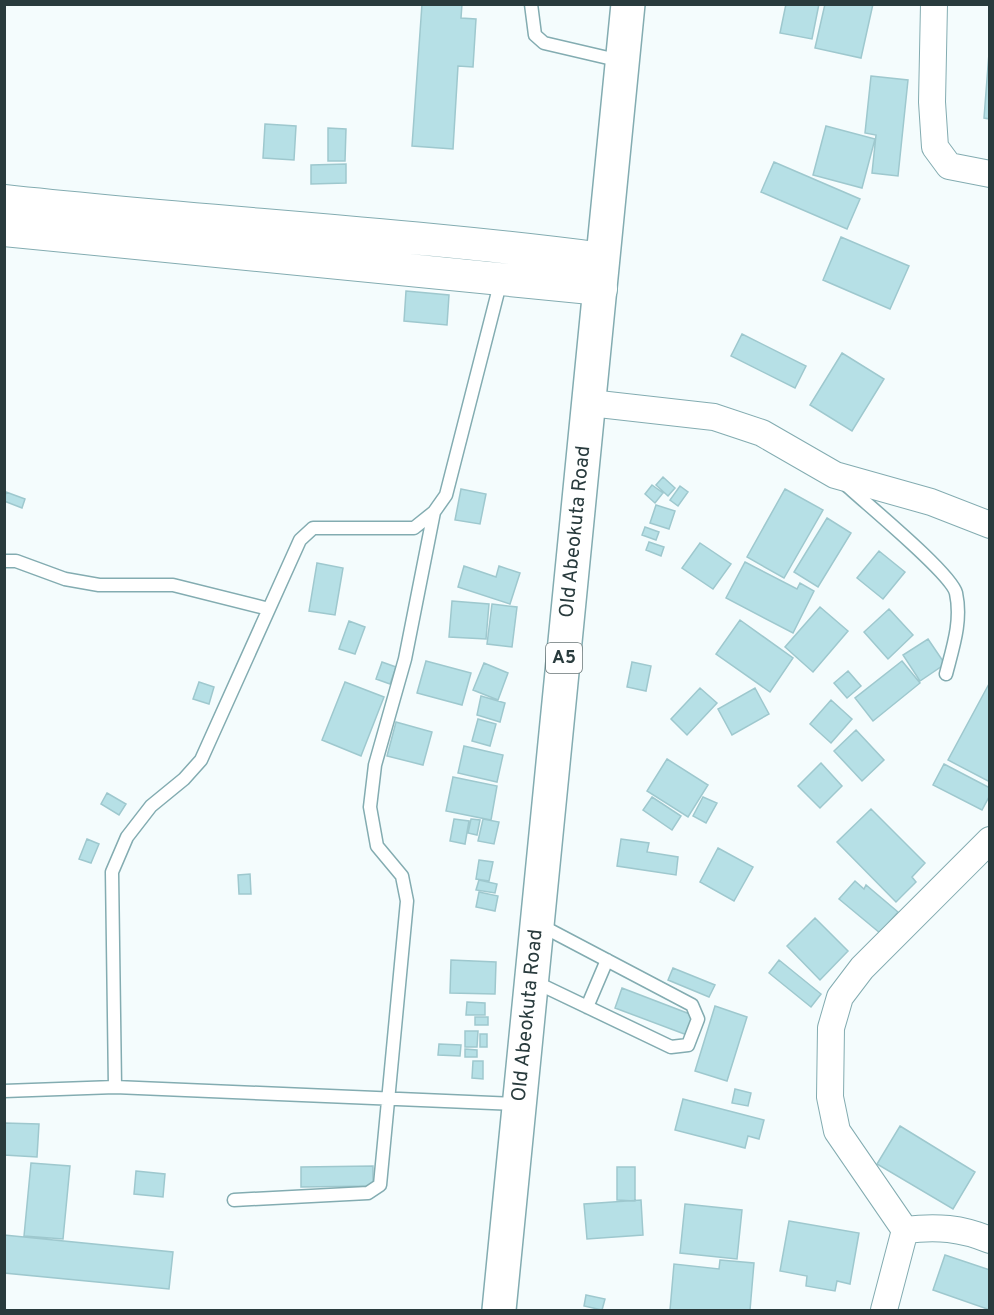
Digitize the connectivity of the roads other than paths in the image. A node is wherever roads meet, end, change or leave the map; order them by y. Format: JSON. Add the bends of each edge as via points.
{"nodes":[{"id":1,"x":531,"y":4,"type":"edge"},
{"id":2,"x":628,"y":4,"type":"edge"},
{"id":3,"x":934,"y":4,"type":"edge"},
{"id":4,"x":622,"y":61,"type":"junction"},
{"id":5,"x":990,"y":174,"type":"edge"},
{"id":6,"x":4,"y":201,"type":"edge"},
{"id":7,"x":4,"y":230,"type":"edge"},
{"id":8,"x":602,"y":274,"type":"junction"},
{"id":9,"x":502,"y":279,"type":"junction"},
{"id":10,"x":590,"y":403,"type":"junction"},
{"id":11,"x":835,"y":475,"type":"junction"},
{"id":12,"x":434,"y":512,"type":"junction"},
{"id":13,"x":990,"y":525,"type":"edge"},
{"id":14,"x":4,"y":561,"type":"edge"},
{"id":15,"x":269,"y":609,"type":"junction"},
{"id":16,"x":946,"y":674,"type":"dead end"},
{"id":17,"x":990,"y":840,"type":"edge"},
{"id":18,"x":536,"y":923,"type":"junction"},
{"id":19,"x":607,"y":960,"type":"junction"},
{"id":20,"x":530,"y":980,"type":"junction"},
{"id":21,"x":587,"y":1007,"type":"junction"},
{"id":22,"x":115,"y":1087,"type":"junction"},
{"id":23,"x":4,"y":1091,"type":"edge"},
{"id":24,"x":387,"y":1098,"type":"junction"},
{"id":25,"x":518,"y":1104,"type":"junction"},
{"id":26,"x":234,"y":1200,"type":"dead end"},
{"id":27,"x":905,"y":1230,"type":"junction"},
{"id":28,"x":990,"y":1240,"type":"edge"},
{"id":29,"x":499,"y":1311,"type":"edge"},
{"id":30,"x":884,"y":1311,"type":"edge"}],
"edges":[{"from":1,"to":4,"type":"lane","via":[[535,35],[544,43]]},
{"from":2,"to":4,"type":"highway","name":"Old Abeokuta Road","number":"A5"},
{"from":3,"to":5,"type":"street","via":[[935,147],[949,166]]},
{"from":4,"to":8,"type":"highway","name":"Old Abeokuta Road","number":"A5"},
{"from":6,"to":8,"type":"street","via":[[530,249]]},
{"from":7,"to":9,"type":"street"},
{"from":8,"to":9,"type":"street"},
{"from":8,"to":10,"type":"highway","name":"Old Abeokuta Road","number":"A5"},
{"from":9,"to":12,"type":"lane","via":[[454,470],[446,495]]},
{"from":10,"to":11,"type":"street","via":[[714,417],[762,433]]},
{"from":10,"to":18,"type":"highway","name":"Old Abeokuta Road","number":"A5"},
{"from":11,"to":13,"type":"street","via":[[931,502]]},
{"from":11,"to":16,"type":"lane","via":[[935,566],[956,591],[958,627]]},
{"from":12,"to":15,"type":"lane","via":[[414,528],[314,528],[300,540]]},
{"from":12,"to":24,"type":"lane","via":[[405,659],[375,765],[370,807],[377,846],[402,876],[407,901]]},
{"from":14,"to":15,"type":"lane","via":[[99,585],[173,585],[203,590]]},
{"from":15,"to":22,"type":"lane","via":[[201,760],[151,806],[127,837],[112,872]]},
{"from":17,"to":27,"type":"street","via":[[862,968],[840,998],[831,1028],[830,1097],[837,1131]]},
{"from":18,"to":19,"type":"lane"},
{"from":18,"to":20,"type":"highway","name":"Old Abeokuta Road","number":"A5"},
{"from":19,"to":21,"type":"lane"},
{"from":19,"to":21,"type":"lane","via":[[692,1005],[698,1019],[688,1045],[671,1047]]},
{"from":20,"to":21,"type":"lane"},
{"from":20,"to":25,"type":"highway","name":"Old Abeokuta Road","number":"A5"},
{"from":22,"to":23,"type":"lane"},
{"from":22,"to":24,"type":"lane"},
{"from":24,"to":25,"type":"lane"},
{"from":24,"to":26,"type":"lane","via":[[380,1185],[368,1193]]},
{"from":25,"to":29,"type":"highway","name":"Old Abeokuta Road","number":"A5"},
{"from":27,"to":28,"type":"street","via":[[932,1226],[964,1229]]},
{"from":27,"to":30,"type":"street"}]}
